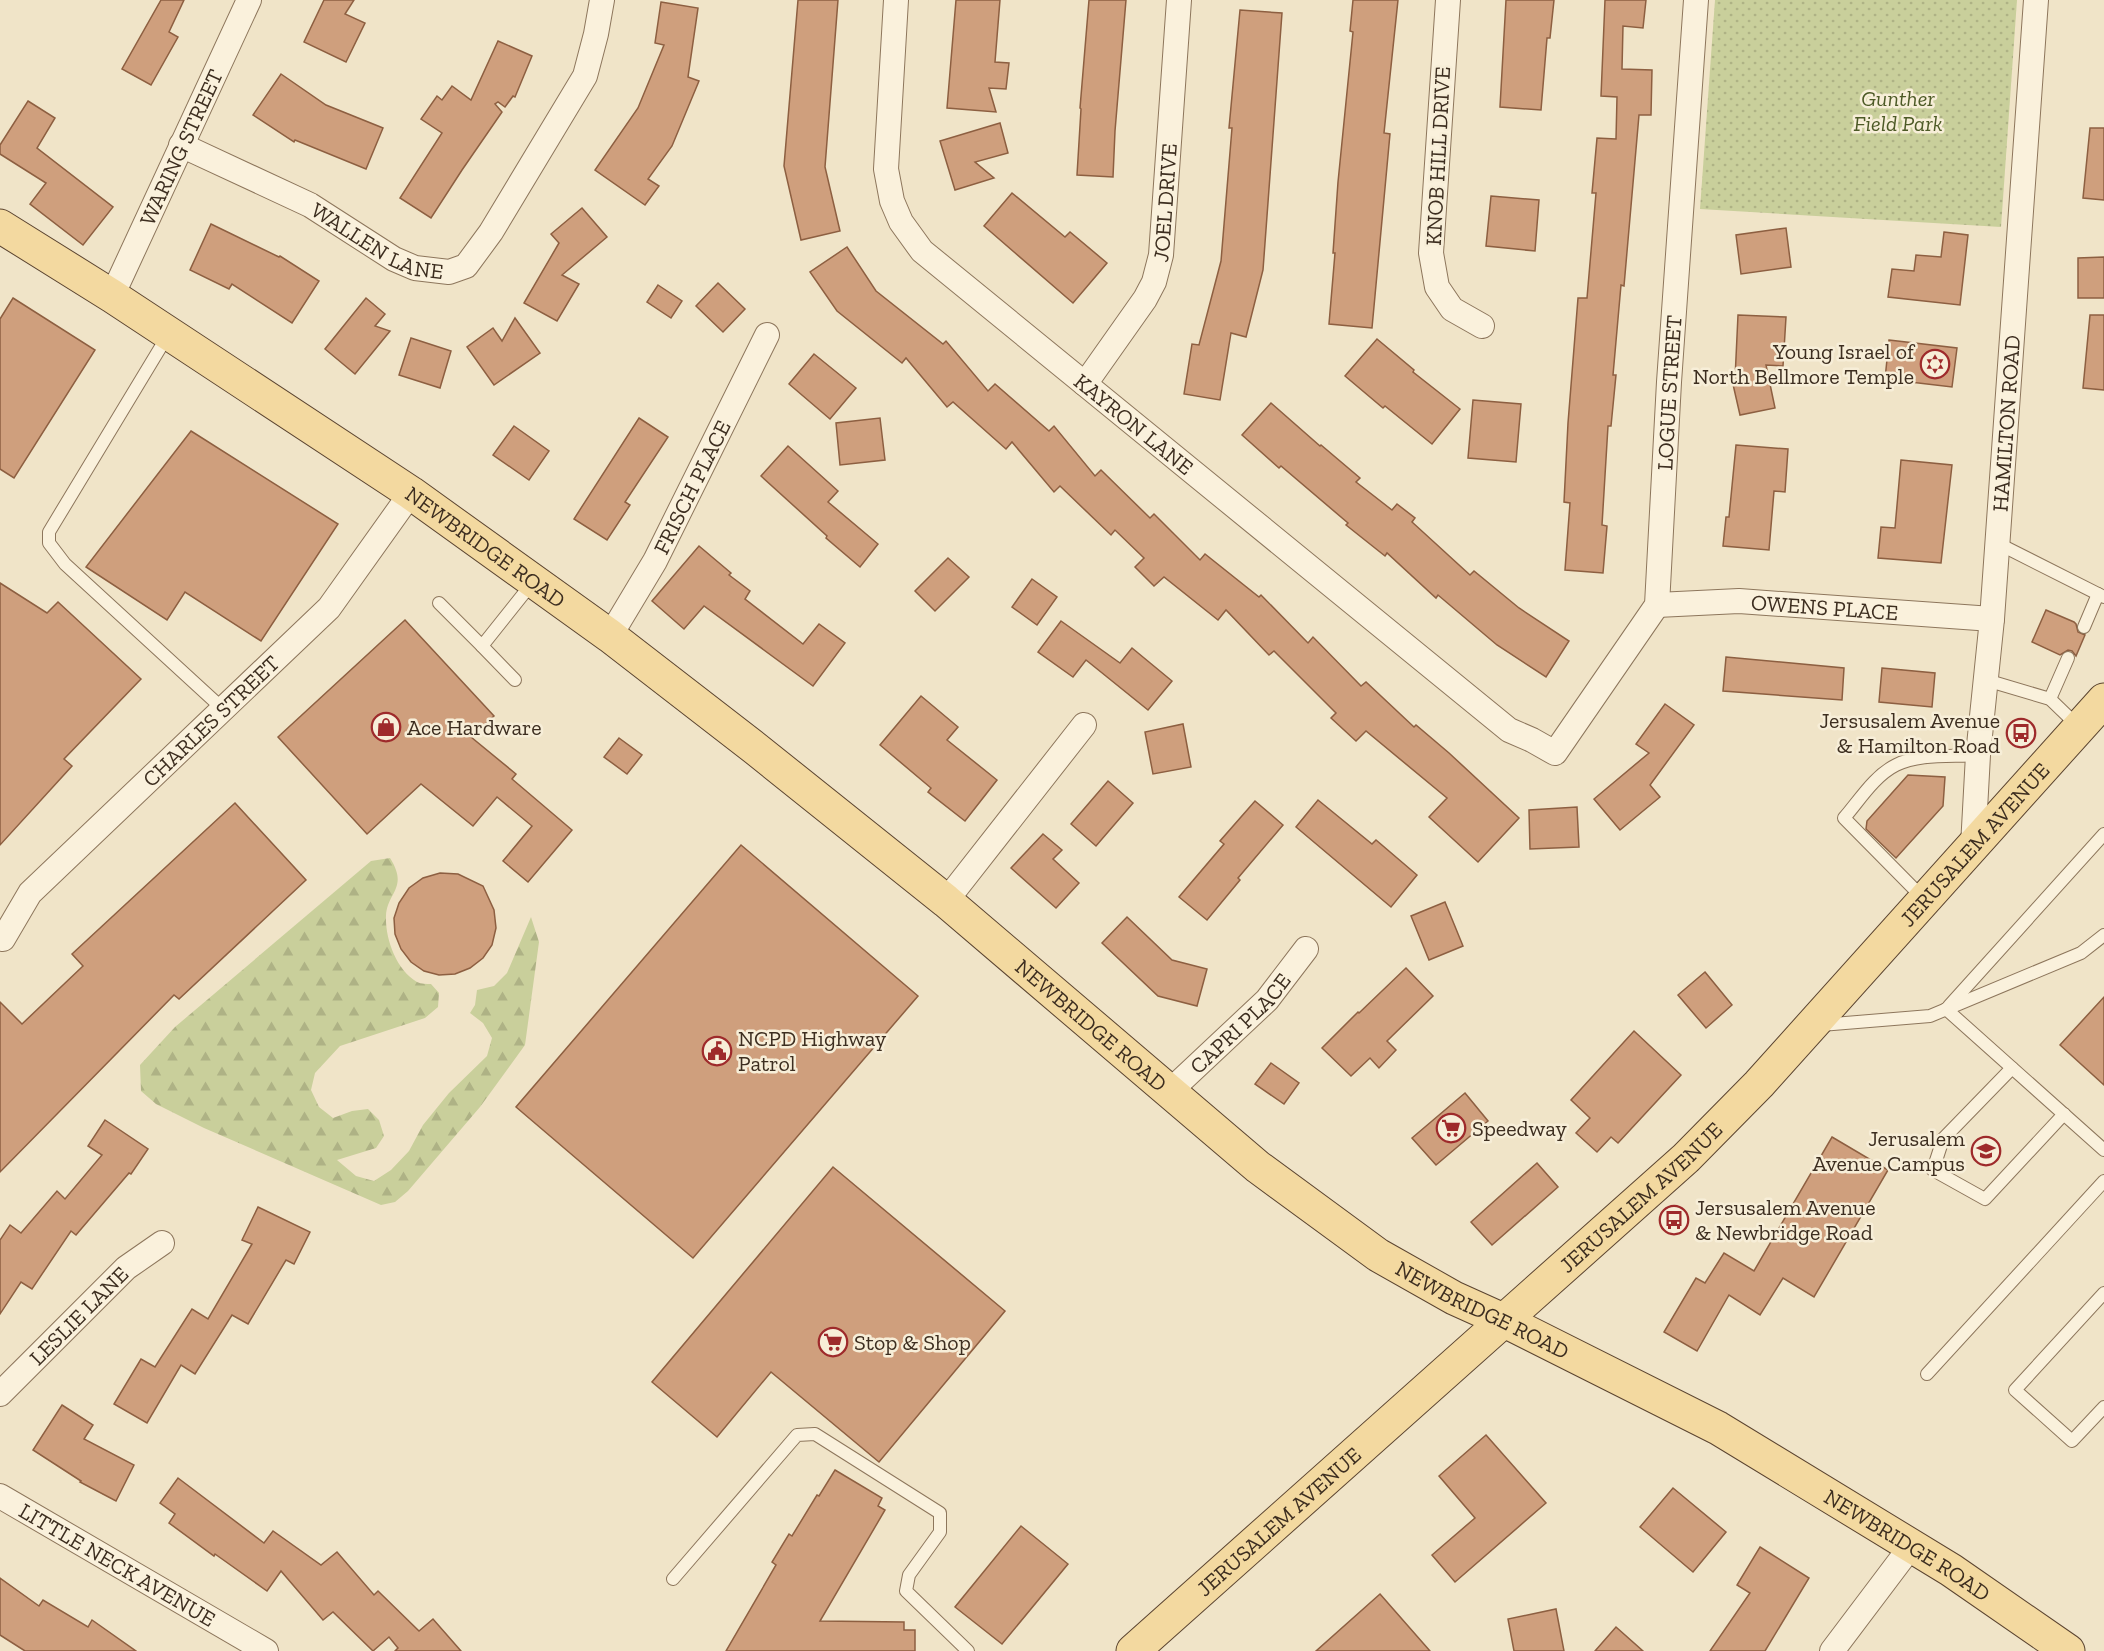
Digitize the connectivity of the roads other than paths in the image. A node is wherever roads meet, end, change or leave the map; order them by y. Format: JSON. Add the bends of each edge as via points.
{"nodes":[{"id":1,"x":249,"y":0,"type":"edge"},
{"id":2,"x":602,"y":0,"type":"edge"},
{"id":3,"x":896,"y":0,"type":"edge"},
{"id":4,"x":1179,"y":0,"type":"edge"},
{"id":5,"x":1448,"y":0,"type":"edge"},
{"id":6,"x":1696,"y":0,"type":"edge"},
{"id":7,"x":2036,"y":0,"type":"edge"},
{"id":8,"x":182,"y":145,"type":"junction"},
{"id":9,"x":0,"y":226,"type":"edge"},
{"id":10,"x":112,"y":296,"type":"junction"},
{"id":11,"x":1482,"y":326,"type":"dead end"},
{"id":12,"x":169,"y":334,"type":"junction"},
{"id":13,"x":767,"y":335,"type":"dead end"},
{"id":14,"x":1085,"y":384,"type":"junction"},
{"id":15,"x":411,"y":493,"type":"junction"},
{"id":16,"x":1997,"y":543,"type":"junction"},
{"id":17,"x":534,"y":581,"type":"junction"},
{"id":18,"x":2101,"y":595,"type":"edge"},
{"id":19,"x":439,"y":603,"type":"dead end"},
{"id":20,"x":1657,"y":605,"type":"junction"},
{"id":21,"x":1992,"y":619,"type":"junction"},
{"id":22,"x":2084,"y":627,"type":"dead end"},
{"id":23,"x":610,"y":636,"type":"junction"},
{"id":24,"x":482,"y":646,"type":"junction"},
{"id":25,"x":2068,"y":658,"type":"dead end"},
{"id":26,"x":515,"y":680,"type":"dead end"},
{"id":27,"x":1986,"y":680,"type":"junction"},
{"id":28,"x":2050,"y":699,"type":"junction"},
{"id":29,"x":2104,"y":700,"type":"edge"},
{"id":30,"x":223,"y":709,"type":"junction"},
{"id":31,"x":1084,"y":725,"type":"dead end"},
{"id":32,"x":2079,"y":728,"type":"junction"},
{"id":33,"x":1978,"y":755,"type":"junction"},
{"id":34,"x":2104,"y":834,"type":"edge"},
{"id":35,"x":1973,"y":846,"type":"junction"},
{"id":36,"x":1924,"y":899,"type":"junction"},
{"id":37,"x":946,"y":901,"type":"junction"},
{"id":38,"x":2104,"y":935,"type":"edge"},
{"id":39,"x":3,"y":939,"type":"dead end"},
{"id":40,"x":1306,"y":949,"type":"dead end"},
{"id":41,"x":1946,"y":1009,"type":"junction"},
{"id":42,"x":1811,"y":1026,"type":"junction"},
{"id":43,"x":2012,"y":1068,"type":"junction"},
{"id":44,"x":1169,"y":1092,"type":"junction"},
{"id":45,"x":2064,"y":1114,"type":"junction"},
{"id":46,"x":2104,"y":1150,"type":"edge"},
{"id":47,"x":2104,"y":1181,"type":"edge"},
{"id":48,"x":162,"y":1243,"type":"dead end"},
{"id":49,"x":2104,"y":1293,"type":"edge"},
{"id":50,"x":1505,"y":1322,"type":"junction"},
{"id":51,"x":1927,"y":1374,"type":"dead end"},
{"id":52,"x":0,"y":1394,"type":"edge"},
{"id":53,"x":2104,"y":1407,"type":"edge"},
{"id":54,"x":0,"y":1496,"type":"edge"},
{"id":55,"x":1912,"y":1545,"type":"junction"},
{"id":56,"x":673,"y":1579,"type":"dead end"},
{"id":57,"x":266,"y":1651,"type":"edge"},
{"id":58,"x":968,"y":1651,"type":"edge"},
{"id":59,"x":1133,"y":1651,"type":"edge"},
{"id":60,"x":1832,"y":1651,"type":"edge"},
{"id":61,"x":2068,"y":1651,"type":"edge"}],
"edges":[{"from":1,"to":8,"type":"street","name":"WARING STREET"},
{"from":2,"to":8,"type":"street","name":"WALLEN LANE","via":[[585,76],[491,232],[466,266],[449,272],[415,268],[394,259],[310,205]]},
{"from":3,"to":14,"type":"street","name":"KAYRON LANE","via":[[886,169],[901,222],[922,251]]},
{"from":4,"to":14,"type":"street","name":"JOEL DRIVE","via":[[1161,255],[1145,299]]},
{"from":5,"to":11,"type":"street","name":"KNOB HILL DRIVE","via":[[1431,253],[1437,287],[1452,309]]},
{"from":6,"to":20,"type":"street","name":"LOGUE STREET"},
{"from":7,"to":16,"type":"street","name":"HAMILTON ROAD"},
{"from":8,"to":10,"type":"street","name":"WARING STREET"},
{"from":9,"to":10,"type":"main road","name":"NEWBRIDGE ROAD"},
{"from":10,"to":12,"type":"main road","name":"NEWBRIDGE ROAD"},
{"from":12,"to":15,"type":"main road","name":"NEWBRIDGE ROAD"},
{"from":12,"to":30,"type":"lane","via":[[49,532],[49,543],[65,564]]},
{"from":13,"to":23,"type":"street","name":"FRISCH PLACE","via":[[654,561]]},
{"from":14,"to":20,"type":"street","name":"KAYRON LANE","via":[[1509,730],[1555,753]]},
{"from":15,"to":17,"type":"main road","name":"NEWBRIDGE ROAD"},
{"from":15,"to":30,"type":"street","name":"CHARLES STREET","via":[[329,608]]},
{"from":16,"to":18,"type":"lane"},
{"from":16,"to":21,"type":"street","name":"HAMILTON ROAD"},
{"from":17,"to":23,"type":"main road","name":"NEWBRIDGE ROAD"},
{"from":17,"to":24,"type":"lane"},
{"from":18,"to":22,"type":"lane"},
{"from":19,"to":24,"type":"lane"},
{"from":20,"to":21,"type":"street","name":"OWENS PLACE","via":[[1739,601]]},
{"from":21,"to":27,"type":"street","name":"HAMILTON ROAD"},
{"from":23,"to":37,"type":"main road","name":"NEWBRIDGE ROAD"},
{"from":24,"to":26,"type":"lane"},
{"from":25,"to":28,"type":"lane"},
{"from":27,"to":28,"type":"lane"},
{"from":27,"to":33,"type":"street","name":"HAMILTON ROAD"},
{"from":28,"to":32,"type":"lane"},
{"from":29,"to":32,"type":"main road","name":"JERUSALEM AVENUE"},
{"from":30,"to":39,"type":"street","name":"CHARLES STREET","via":[[30,893]]},
{"from":31,"to":37,"type":"street"},
{"from":32,"to":35,"type":"main road","name":"JERUSALEM AVENUE"},
{"from":33,"to":35,"type":"street","name":"HAMILTON ROAD"},
{"from":33,"to":36,"type":"lane","via":[[1914,759],[1895,766],[1879,778],[1844,818]]},
{"from":34,"to":41,"type":"lane"},
{"from":35,"to":36,"type":"main road","name":"JERUSALEM AVENUE"},
{"from":36,"to":42,"type":"main road","name":"JERUSALEM AVENUE"},
{"from":37,"to":44,"type":"main road","name":"NEWBRIDGE ROAD"},
{"from":38,"to":41,"type":"lane","via":[[2081,953]]},
{"from":40,"to":44,"type":"street","name":"CAPRI PLACE","via":[[1267,1000]]},
{"from":41,"to":42,"type":"lane","via":[[1930,1016]]},
{"from":41,"to":43,"type":"lane"},
{"from":42,"to":50,"type":"main road","name":"JERUSALEM AVENUE","via":[[1686,1158]]},
{"from":43,"to":45,"type":"lane"},
{"from":43,"to":45,"type":"lane","via":[[1943,1139],[1933,1170],[1985,1198]]},
{"from":44,"to":50,"type":"main road","name":"NEWBRIDGE ROAD","via":[[1258,1167],[1378,1255]]},
{"from":45,"to":46,"type":"lane"},
{"from":47,"to":51,"type":"lane"},
{"from":48,"to":52,"type":"street","name":"LESLIE LANE","via":[[126,1268]]},
{"from":49,"to":53,"type":"lane","via":[[2015,1390],[2073,1441]]},
{"from":50,"to":55,"type":"main road","name":"NEWBRIDGE ROAD","via":[[1718,1428]]},
{"from":50,"to":59,"type":"main road","name":"JERUSALEM AVENUE"},
{"from":54,"to":57,"type":"street","name":"LITTLE NECK AVENUE"},
{"from":55,"to":60,"type":"street"},
{"from":55,"to":61,"type":"main road","name":"NEWBRIDGE ROAD"},
{"from":56,"to":58,"type":"lane","via":[[797,1436],[816,1434],[940,1513],[940,1532],[909,1575],[906,1591]]}]}
